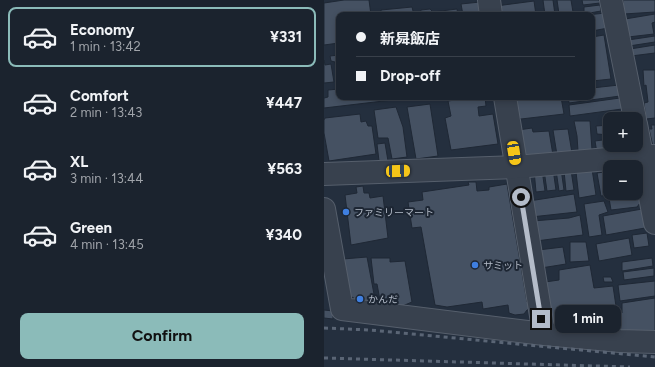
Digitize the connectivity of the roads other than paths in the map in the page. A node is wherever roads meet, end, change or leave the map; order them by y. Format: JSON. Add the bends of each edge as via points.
{"nodes":[{"id":1,"x":489,"y":0,"type":"edge"},
{"id":2,"x":611,"y":0,"type":"edge"},
{"id":3,"x":491,"y":12,"type":"edge"},
{"id":4,"x":505,"y":100,"type":"edge"},
{"id":5,"x":634,"y":112,"type":"edge"},
{"id":6,"x":643,"y":141,"type":"edge"},
{"id":7,"x":649,"y":156,"type":"edge"},
{"id":8,"x":516,"y":167,"type":"junction"},
{"id":9,"x":324,"y":174,"type":"edge"},
{"id":10,"x":324,"y":209,"type":"edge"},
{"id":11,"x":655,"y":223,"type":"edge"},
{"id":12,"x":328,"y":258,"type":"edge"},
{"id":13,"x":544,"y":334,"type":"junction"},
{"id":14,"x":655,"y":342,"type":"edge"}],
"edges":[{"from":1,"to":3,"type":"street"},
{"from":2,"to":5,"type":"street"},
{"from":4,"to":8,"type":"street"},
{"from":6,"to":7,"type":"street"},
{"from":7,"to":8,"type":"street"},
{"from":7,"to":11,"type":"street"},
{"from":8,"to":9,"type":"street"},
{"from":8,"to":13,"type":"street"},
{"from":10,"to":12,"type":"street"},
{"from":12,"to":13,"type":"street","via":[[342,309]]},
{"from":13,"to":14,"type":"street","via":[[620,342]]}]}
